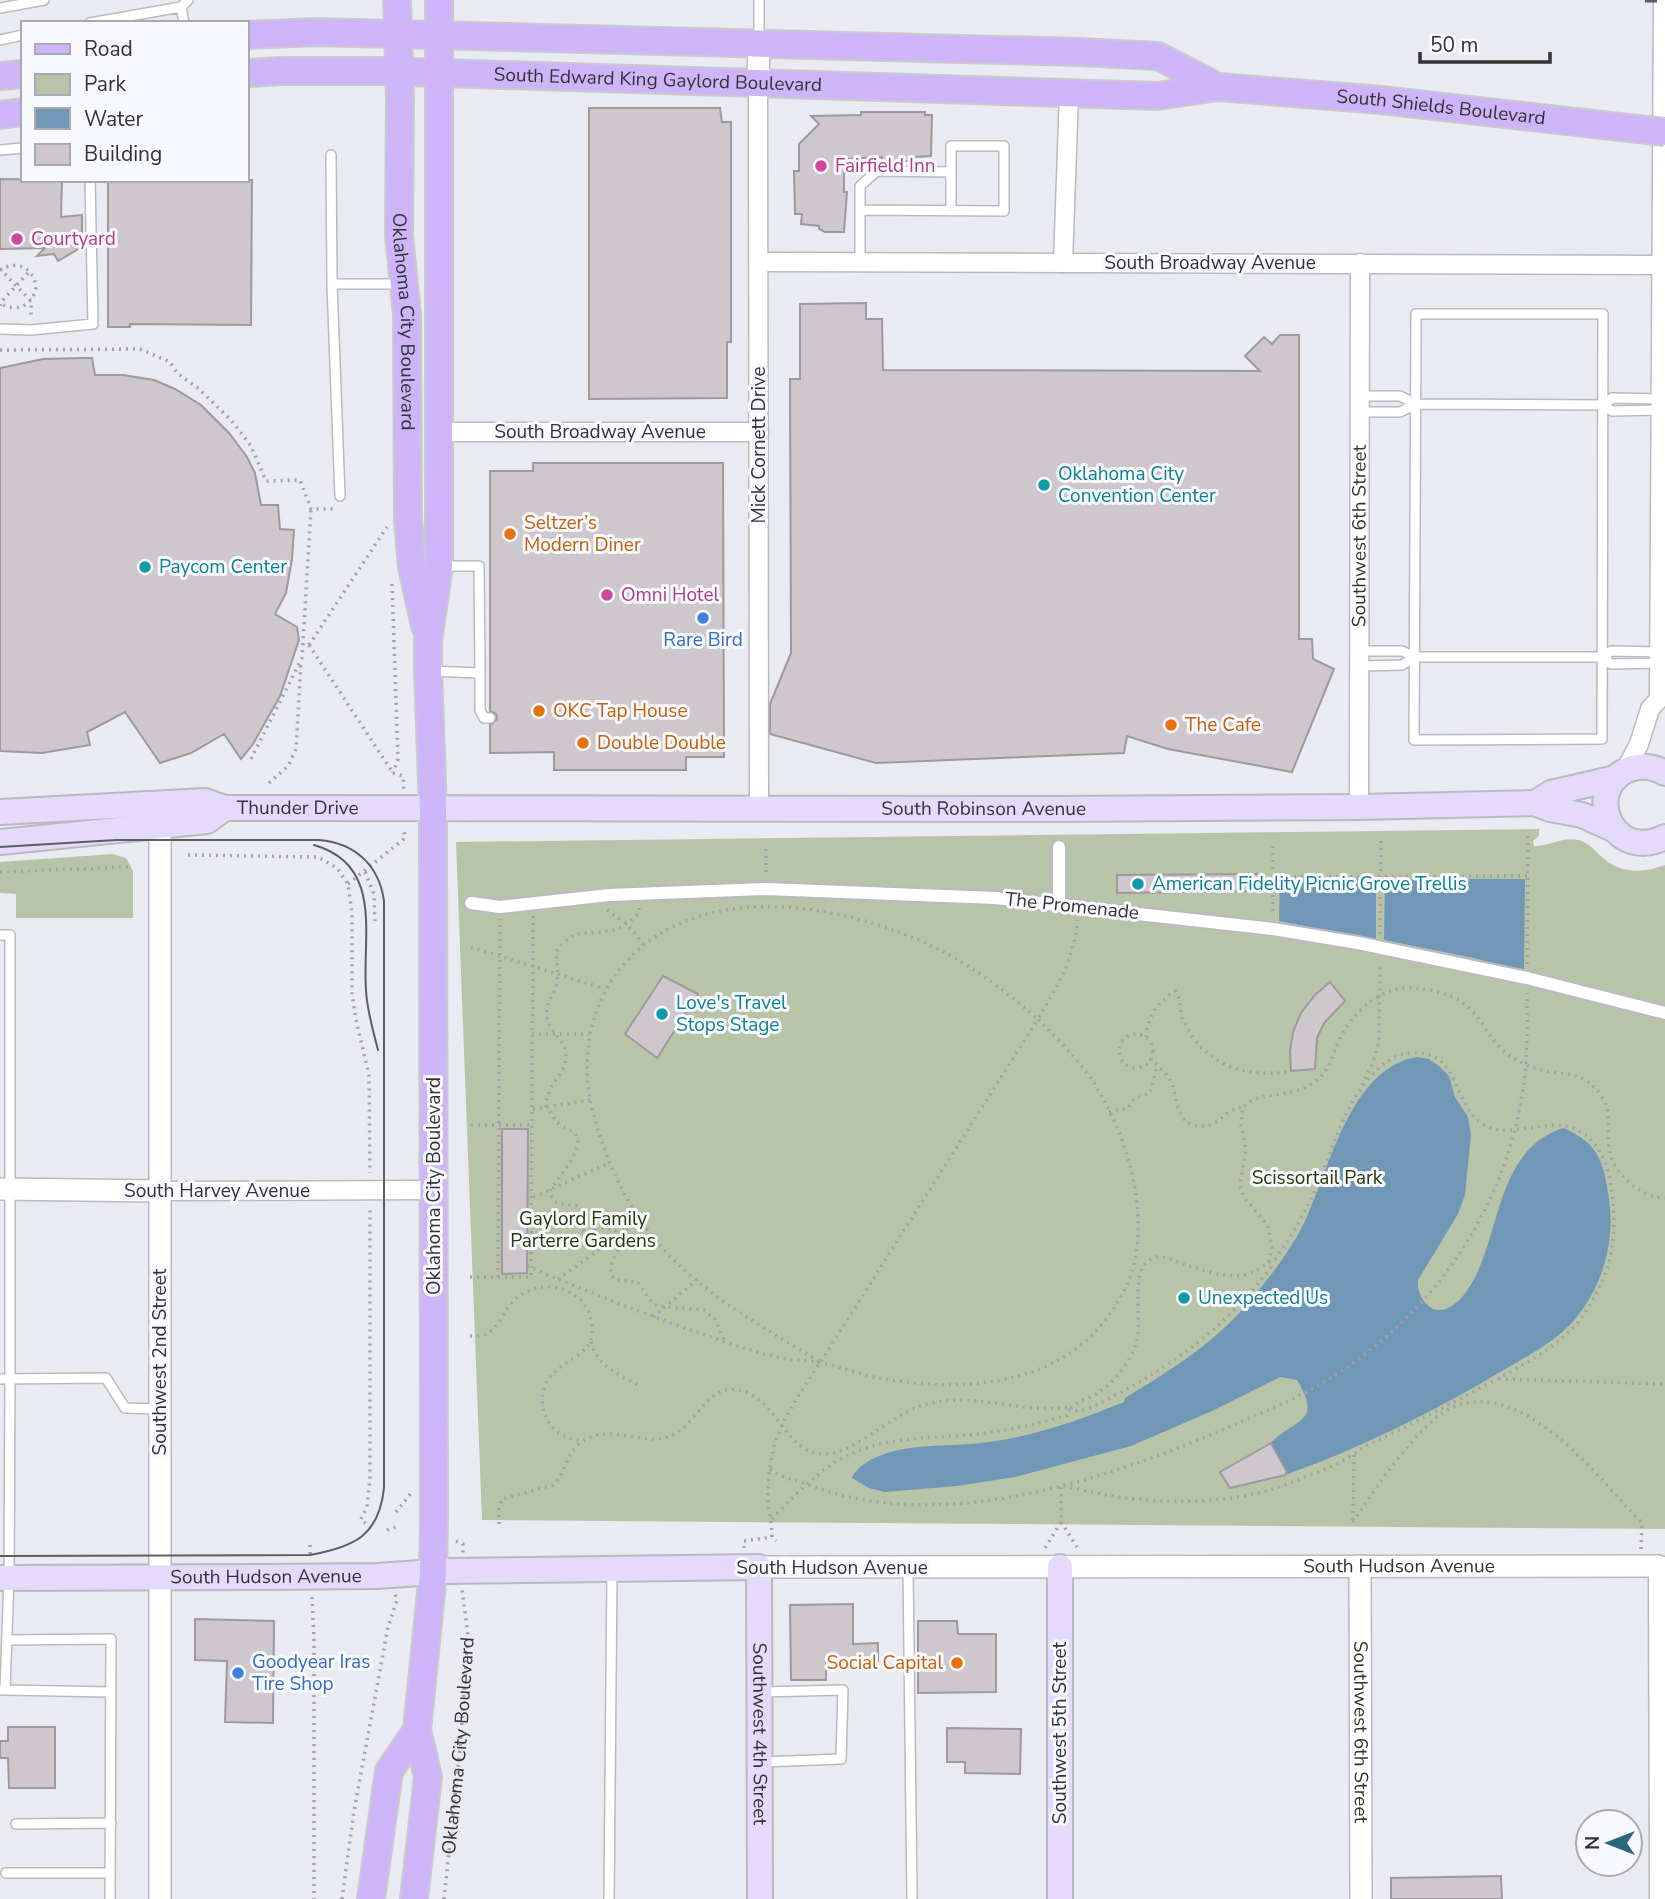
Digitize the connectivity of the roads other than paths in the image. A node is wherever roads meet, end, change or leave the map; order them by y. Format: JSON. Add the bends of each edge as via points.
{"nodes":[{"id":1,"x":44,"y":0,"type":"edge"},
{"id":2,"x":188,"y":0,"type":"edge"},
{"id":3,"x":397,"y":0,"type":"edge"},
{"id":4,"x":439,"y":0,"type":"edge"},
{"id":5,"x":759,"y":0,"type":"edge"},
{"id":6,"x":1663,"y":0,"type":"edge"},
{"id":7,"x":181,"y":7,"type":"junction"},
{"id":8,"x":0,"y":8,"type":"edge"},
{"id":9,"x":101,"y":21,"type":"edge"},
{"id":10,"x":184,"y":21,"type":"edge"},
{"id":11,"x":21,"y":35,"type":"edge"},
{"id":12,"x":248,"y":35,"type":"edge"},
{"id":13,"x":398,"y":35,"type":"junction"},
{"id":14,"x":440,"y":36,"type":"junction"},
{"id":15,"x":0,"y":40,"type":"edge"},
{"id":16,"x":759,"y":42,"type":"junction"},
{"id":17,"x":1030,"y":50,"type":"junction"},
{"id":18,"x":399,"y":72,"type":"junction"},
{"id":19,"x":248,"y":73,"type":"edge"},
{"id":20,"x":21,"y":74,"type":"edge"},
{"id":21,"x":440,"y":74,"type":"junction"},
{"id":22,"x":0,"y":76,"type":"edge"},
{"id":23,"x":758,"y":82,"type":"junction"},
{"id":24,"x":1218,"y":87,"type":"junction"},
{"id":25,"x":1069,"y":92,"type":"junction"},
{"id":26,"x":21,"y":112,"type":"edge"},
{"id":27,"x":0,"y":115,"type":"edge"},
{"id":28,"x":1665,"y":132,"type":"edge"},
{"id":29,"x":21,"y":148,"type":"edge"},
{"id":30,"x":0,"y":150,"type":"edge"},
{"id":31,"x":331,"y":155,"type":"dead end"},
{"id":32,"x":951,"y":172,"type":"junction"},
{"id":33,"x":90,"y":182,"type":"edge"},
{"id":34,"x":860,"y":210,"type":"junction"},
{"id":35,"x":951,"y":211,"type":"junction"},
{"id":36,"x":759,"y":262,"type":"junction"},
{"id":37,"x":860,"y":262,"type":"junction"},
{"id":38,"x":1063,"y":263,"type":"junction"},
{"id":39,"x":1360,"y":263,"type":"junction"},
{"id":40,"x":1661,"y":265,"type":"junction"},
{"id":41,"x":332,"y":284,"type":"junction"},
{"id":42,"x":405,"y":284,"type":"junction"},
{"id":43,"x":0,"y":329,"type":"edge"},
{"id":44,"x":1360,"y":404,"type":"junction"},
{"id":45,"x":1416,"y":404,"type":"junction"},
{"id":46,"x":1660,"y":404,"type":"junction"},
{"id":47,"x":1604,"y":405,"type":"junction"},
{"id":48,"x":1663,"y":430,"type":"edge"},
{"id":49,"x":441,"y":432,"type":"junction"},
{"id":50,"x":759,"y":432,"type":"junction"},
{"id":51,"x":340,"y":496,"type":"dead end"},
{"id":52,"x":439,"y":566,"type":"junction"},
{"id":53,"x":428,"y":641,"type":"junction"},
{"id":54,"x":1415,"y":657,"type":"junction"},
{"id":55,"x":1603,"y":657,"type":"junction"},
{"id":56,"x":1659,"y":658,"type":"junction"},
{"id":57,"x":1360,"y":659,"type":"junction"},
{"id":58,"x":428,"y":671,"type":"junction"},
{"id":59,"x":480,"y":673,"type":"junction"},
{"id":60,"x":1662,"y":703,"type":"edge"},
{"id":61,"x":490,"y":718,"type":"dead end"},
{"id":62,"x":1620,"y":774,"type":"junction"},
{"id":63,"x":1665,"y":774,"type":"edge"},
{"id":64,"x":1535,"y":803,"type":"junction"},
{"id":65,"x":215,"y":804,"type":"junction"},
{"id":66,"x":1359,"y":807,"type":"junction"},
{"id":67,"x":759,"y":809,"type":"junction"},
{"id":68,"x":433,"y":810,"type":"junction"},
{"id":69,"x":0,"y":813,"type":"edge"},
{"id":70,"x":160,"y":825,"type":"junction"},
{"id":71,"x":1613,"y":829,"type":"junction"},
{"id":72,"x":1665,"y":837,"type":"edge"},
{"id":73,"x":0,"y":842,"type":"edge"},
{"id":74,"x":1059,"y":847,"type":"dead end"},
{"id":75,"x":471,"y":903,"type":"dead end"},
{"id":76,"x":1059,"y":905,"type":"junction"},
{"id":77,"x":0,"y":935,"type":"edge"},
{"id":78,"x":1665,"y":1013,"type":"edge"},
{"id":79,"x":6,"y":1189,"type":"edge"},
{"id":80,"x":434,"y":1190,"type":"junction"},
{"id":81,"x":160,"y":1191,"type":"junction"},
{"id":82,"x":5,"y":1379,"type":"edge"},
{"id":83,"x":160,"y":1409,"type":"junction"},
{"id":84,"x":1053,"y":1557,"type":"junction"},
{"id":85,"x":752,"y":1558,"type":"junction"},
{"id":86,"x":1360,"y":1566,"type":"junction"},
{"id":87,"x":1662,"y":1566,"type":"edge"},
{"id":88,"x":908,"y":1567,"type":"junction"},
{"id":89,"x":612,"y":1570,"type":"junction"},
{"id":90,"x":433,"y":1573,"type":"junction"},
{"id":91,"x":161,"y":1577,"type":"junction"},
{"id":92,"x":4,"y":1578,"type":"edge"},
{"id":93,"x":1662,"y":1622,"type":"edge"},
{"id":94,"x":8,"y":1640,"type":"junction"},
{"id":95,"x":2,"y":1690,"type":"edge"},
{"id":96,"x":110,"y":1692,"type":"junction"},
{"id":97,"x":759,"y":1692,"type":"junction"},
{"id":98,"x":416,"y":1730,"type":"junction"},
{"id":99,"x":1662,"y":1732,"type":"edge"},
{"id":100,"x":759,"y":1762,"type":"junction"},
{"id":101,"x":111,"y":1823,"type":"junction"},
{"id":102,"x":16,"y":1824,"type":"dead end"},
{"id":103,"x":1662,"y":1869,"type":"edge"},
{"id":104,"x":6,"y":1873,"type":"dead end"},
{"id":105,"x":110,"y":1873,"type":"junction"},
{"id":106,"x":110,"y":1899,"type":"edge"},
{"id":107,"x":160,"y":1899,"type":"edge"},
{"id":108,"x":371,"y":1899,"type":"edge"},
{"id":109,"x":414,"y":1899,"type":"edge"},
{"id":110,"x":609,"y":1899,"type":"edge"},
{"id":111,"x":760,"y":1899,"type":"edge"},
{"id":112,"x":912,"y":1899,"type":"edge"},
{"id":113,"x":1060,"y":1899,"type":"edge"},
{"id":114,"x":1361,"y":1899,"type":"edge"},
{"id":115,"x":1658,"y":1899,"type":"edge"}],
"edges":[{"from":1,"to":8,"type":"lane"},
{"from":2,"to":7,"type":"lane"},
{"from":3,"to":13,"type":"main road","name":"Oklahoma City Boulevard"},
{"from":4,"to":14,"type":"main road","name":"Oklahoma City Boulevard"},
{"from":5,"to":16,"type":"lane"},
{"from":6,"to":40,"type":"street"},
{"from":7,"to":9,"type":"lane"},
{"from":7,"to":10,"type":"lane"},
{"from":11,"to":15,"type":"lane"},
{"from":12,"to":13,"type":"main road","name":"South Edward King Gaylord Boulevard"},
{"from":13,"to":14,"type":"main road","name":"South Edward King Gaylord Boulevard"},
{"from":13,"to":18,"type":"main road","name":"Oklahoma City Boulevard"},
{"from":14,"to":16,"type":"main road","name":"South Edward King Gaylord Boulevard"},
{"from":14,"to":21,"type":"main road","name":"Oklahoma City Boulevard"},
{"from":16,"to":17,"type":"main road","name":"South Edward King Gaylord Boulevard"},
{"from":16,"to":23,"type":"street"},
{"from":17,"to":24,"type":"main road","name":"South Shields Boulevard","via":[[1158,56]]},
{"from":17,"to":25,"type":"main road"},
{"from":18,"to":19,"type":"main road","name":"South Edward King Gaylord Boulevard"},
{"from":18,"to":21,"type":"main road","name":"South Edward King Gaylord Boulevard"},
{"from":18,"to":42,"type":"main road","name":"Oklahoma City Boulevard","via":[[399,235]]},
{"from":20,"to":22,"type":"main road"},
{"from":21,"to":23,"type":"main road","name":"South Edward King Gaylord Boulevard"},
{"from":21,"to":49,"type":"main road","name":"Oklahoma City Boulevard"},
{"from":23,"to":25,"type":"main road","name":"South Edward King Gaylord Boulevard"},
{"from":23,"to":36,"type":"street","name":"Mick Cornett Drive"},
{"from":24,"to":25,"type":"main road","name":"South Shields Boulevard","via":[[1157,96]]},
{"from":24,"to":28,"type":"main road","name":"South Shields Boulevard","bridge":true},
{"from":25,"to":38,"type":"street"},
{"from":26,"to":27,"type":"main road"},
{"from":29,"to":30,"type":"lane"},
{"from":31,"to":41,"type":"lane"},
{"from":32,"to":34,"type":"lane","via":[[877,171],[860,186]]},
{"from":32,"to":35,"type":"lane"},
{"from":32,"to":35,"type":"lane","via":[[951,146],[1004,146],[1004,211]]},
{"from":33,"to":43,"type":"lane","via":[[93,324]]},
{"from":34,"to":35,"type":"lane"},
{"from":34,"to":37,"type":"lane"},
{"from":36,"to":37,"type":"street","name":"South Broadway Avenue"},
{"from":36,"to":50,"type":"street","name":"Mick Cornett Drive"},
{"from":37,"to":38,"type":"street","name":"South Broadway Avenue"},
{"from":38,"to":39,"type":"street","name":"South Broadway Avenue"},
{"from":39,"to":40,"type":"street","name":"South Broadway Avenue"},
{"from":39,"to":44,"type":"street","name":"Southwest 6th Street"},
{"from":40,"to":46,"type":"street"},
{"from":41,"to":42,"type":"lane"},
{"from":41,"to":51,"type":"lane"},
{"from":42,"to":53,"type":"main road","name":"Oklahoma City Boulevard","via":[[408,519],[412,567]]},
{"from":44,"to":45,"type":"lane","via":[[1400,412]]},
{"from":44,"to":45,"type":"lane","via":[[1400,396]]},
{"from":44,"to":57,"type":"street","name":"Southwest 6th Street"},
{"from":45,"to":47,"type":"lane"},
{"from":45,"to":47,"type":"lane","via":[[1416,314],[1603,314]]},
{"from":45,"to":54,"type":"lane"},
{"from":46,"to":47,"type":"lane","via":[[1612,411]]},
{"from":46,"to":48,"type":"street"},
{"from":47,"to":55,"type":"lane"},
{"from":48,"to":56,"type":"street"},
{"from":49,"to":50,"type":"street","name":"South Broadway Avenue"},
{"from":49,"to":52,"type":"main road","name":"Oklahoma City Boulevard"},
{"from":50,"to":67,"type":"street","name":"Mick Cornett Drive"},
{"from":52,"to":53,"type":"main road","name":"Oklahoma City Boulevard"},
{"from":52,"to":59,"type":"lane","via":[[479,566]]},
{"from":53,"to":58,"type":"main road","name":"Oklahoma City Boulevard"},
{"from":54,"to":55,"type":"lane"},
{"from":54,"to":55,"type":"lane","via":[[1414,740],[1602,740]]},
{"from":54,"to":57,"type":"lane","via":[[1402,652]]},
{"from":54,"to":57,"type":"lane","via":[[1402,665]]},
{"from":55,"to":56,"type":"lane","via":[[1611,652]]},
{"from":56,"to":60,"type":"street"},
{"from":57,"to":66,"type":"street","name":"Southwest 6th Street"},
{"from":58,"to":59,"type":"lane"},
{"from":58,"to":68,"type":"main road","name":"Oklahoma City Boulevard"},
{"from":59,"to":61,"type":"lane","via":[[480,709],[484,718]]},
{"from":60,"to":62,"type":"street","via":[[1650,709],[1639,744]]},
{"from":62,"to":63,"type":"main road","name":"South Robinson Avenue","via":[[1648,767]]},
{"from":62,"to":64,"type":"main road","name":"South Robinson Avenue","via":[[1551,793]]},
{"from":62,"to":71,"type":"main road","via":[[1610,786],[1605,804]]},
{"from":64,"to":66,"type":"main road","name":"South Robinson Avenue"},
{"from":64,"to":71,"type":"main road","name":"South Robinson Avenue"},
{"from":65,"to":68,"type":"main road","name":"Thunder Drive"},
{"from":65,"to":69,"type":"main road","name":"Thunder Drive"},
{"from":65,"to":70,"type":"main road","name":"Thunder Drive","via":[[206,821]]},
{"from":66,"to":67,"type":"main road","name":"South Robinson Avenue"},
{"from":67,"to":68,"type":"main road","name":"South Robinson Avenue"},
{"from":68,"to":80,"type":"main road","name":"Oklahoma City Boulevard"},
{"from":70,"to":73,"type":"main road","name":"Thunder Drive"},
{"from":70,"to":81,"type":"street","name":"Southwest 2nd Street"},
{"from":71,"to":72,"type":"main road","name":"South Robinson Avenue","via":[[1631,842],[1643,844]]},
{"from":74,"to":76,"type":"street"},
{"from":75,"to":76,"type":"street","name":"The Promenade","via":[[499,907],[589,897],[766,889]]},
{"from":76,"to":78,"type":"street","name":"The Promenade","via":[[1273,929],[1380,947]]},
{"from":77,"to":79,"type":"lane","via":[[10,935]]},
{"from":79,"to":81,"type":"street","name":"South Harvey Avenue"},
{"from":79,"to":82,"type":"lane"},
{"from":80,"to":81,"type":"street","name":"South Harvey Avenue"},
{"from":80,"to":90,"type":"main road","name":"Oklahoma City Boulevard"},
{"from":81,"to":83,"type":"street","name":"Southwest 2nd Street"},
{"from":82,"to":83,"type":"lane","via":[[106,1378],[125,1408]]},
{"from":82,"to":92,"type":"lane"},
{"from":83,"to":91,"type":"street","name":"Southwest 2nd Street"},
{"from":84,"to":86,"type":"street","name":"South Hudson Avenue"},
{"from":84,"to":88,"type":"street","name":"South Hudson Avenue"},
{"from":84,"to":113,"type":"main road","name":"Southwest 5th Street"},
{"from":85,"to":88,"type":"street","name":"South Hudson Avenue"},
{"from":85,"to":89,"type":"main road","name":"South Hudson Avenue"},
{"from":85,"to":97,"type":"main road","name":"Southwest 4th Street"},
{"from":86,"to":87,"type":"street","name":"South Hudson Avenue"},
{"from":86,"to":114,"type":"street","name":"Southwest 6th Street"},
{"from":87,"to":93,"type":"street"},
{"from":88,"to":112,"type":"lane"},
{"from":89,"to":90,"type":"main road","name":"South Hudson Avenue"},
{"from":89,"to":110,"type":"lane"},
{"from":90,"to":91,"type":"main road","name":"South Hudson Avenue"},
{"from":90,"to":98,"type":"main road","name":"Oklahoma City Boulevard"},
{"from":91,"to":92,"type":"main road","name":"South Hudson Avenue"},
{"from":91,"to":107,"type":"street","name":"Southwest 2nd Street"},
{"from":92,"to":94,"type":"lane"},
{"from":93,"to":99,"type":"street"},
{"from":94,"to":95,"type":"lane"},
{"from":94,"to":96,"type":"lane","via":[[111,1639]]},
{"from":95,"to":96,"type":"lane"},
{"from":96,"to":101,"type":"lane"},
{"from":97,"to":100,"type":"main road","name":"Southwest 4th Street"},
{"from":97,"to":100,"type":"lane","via":[[843,1690],[841,1759]]},
{"from":98,"to":108,"type":"main road","name":"Oklahoma City Boulevard","via":[[389,1772]]},
{"from":98,"to":109,"type":"main road","name":"Oklahoma City Boulevard","via":[[428,1777]]},
{"from":99,"to":103,"type":"street"},
{"from":100,"to":111,"type":"main road","name":"Southwest 4th Street"},
{"from":101,"to":102,"type":"lane"},
{"from":101,"to":105,"type":"lane"},
{"from":103,"to":115,"type":"street"},
{"from":104,"to":105,"type":"lane"},
{"from":105,"to":106,"type":"lane"}]}
